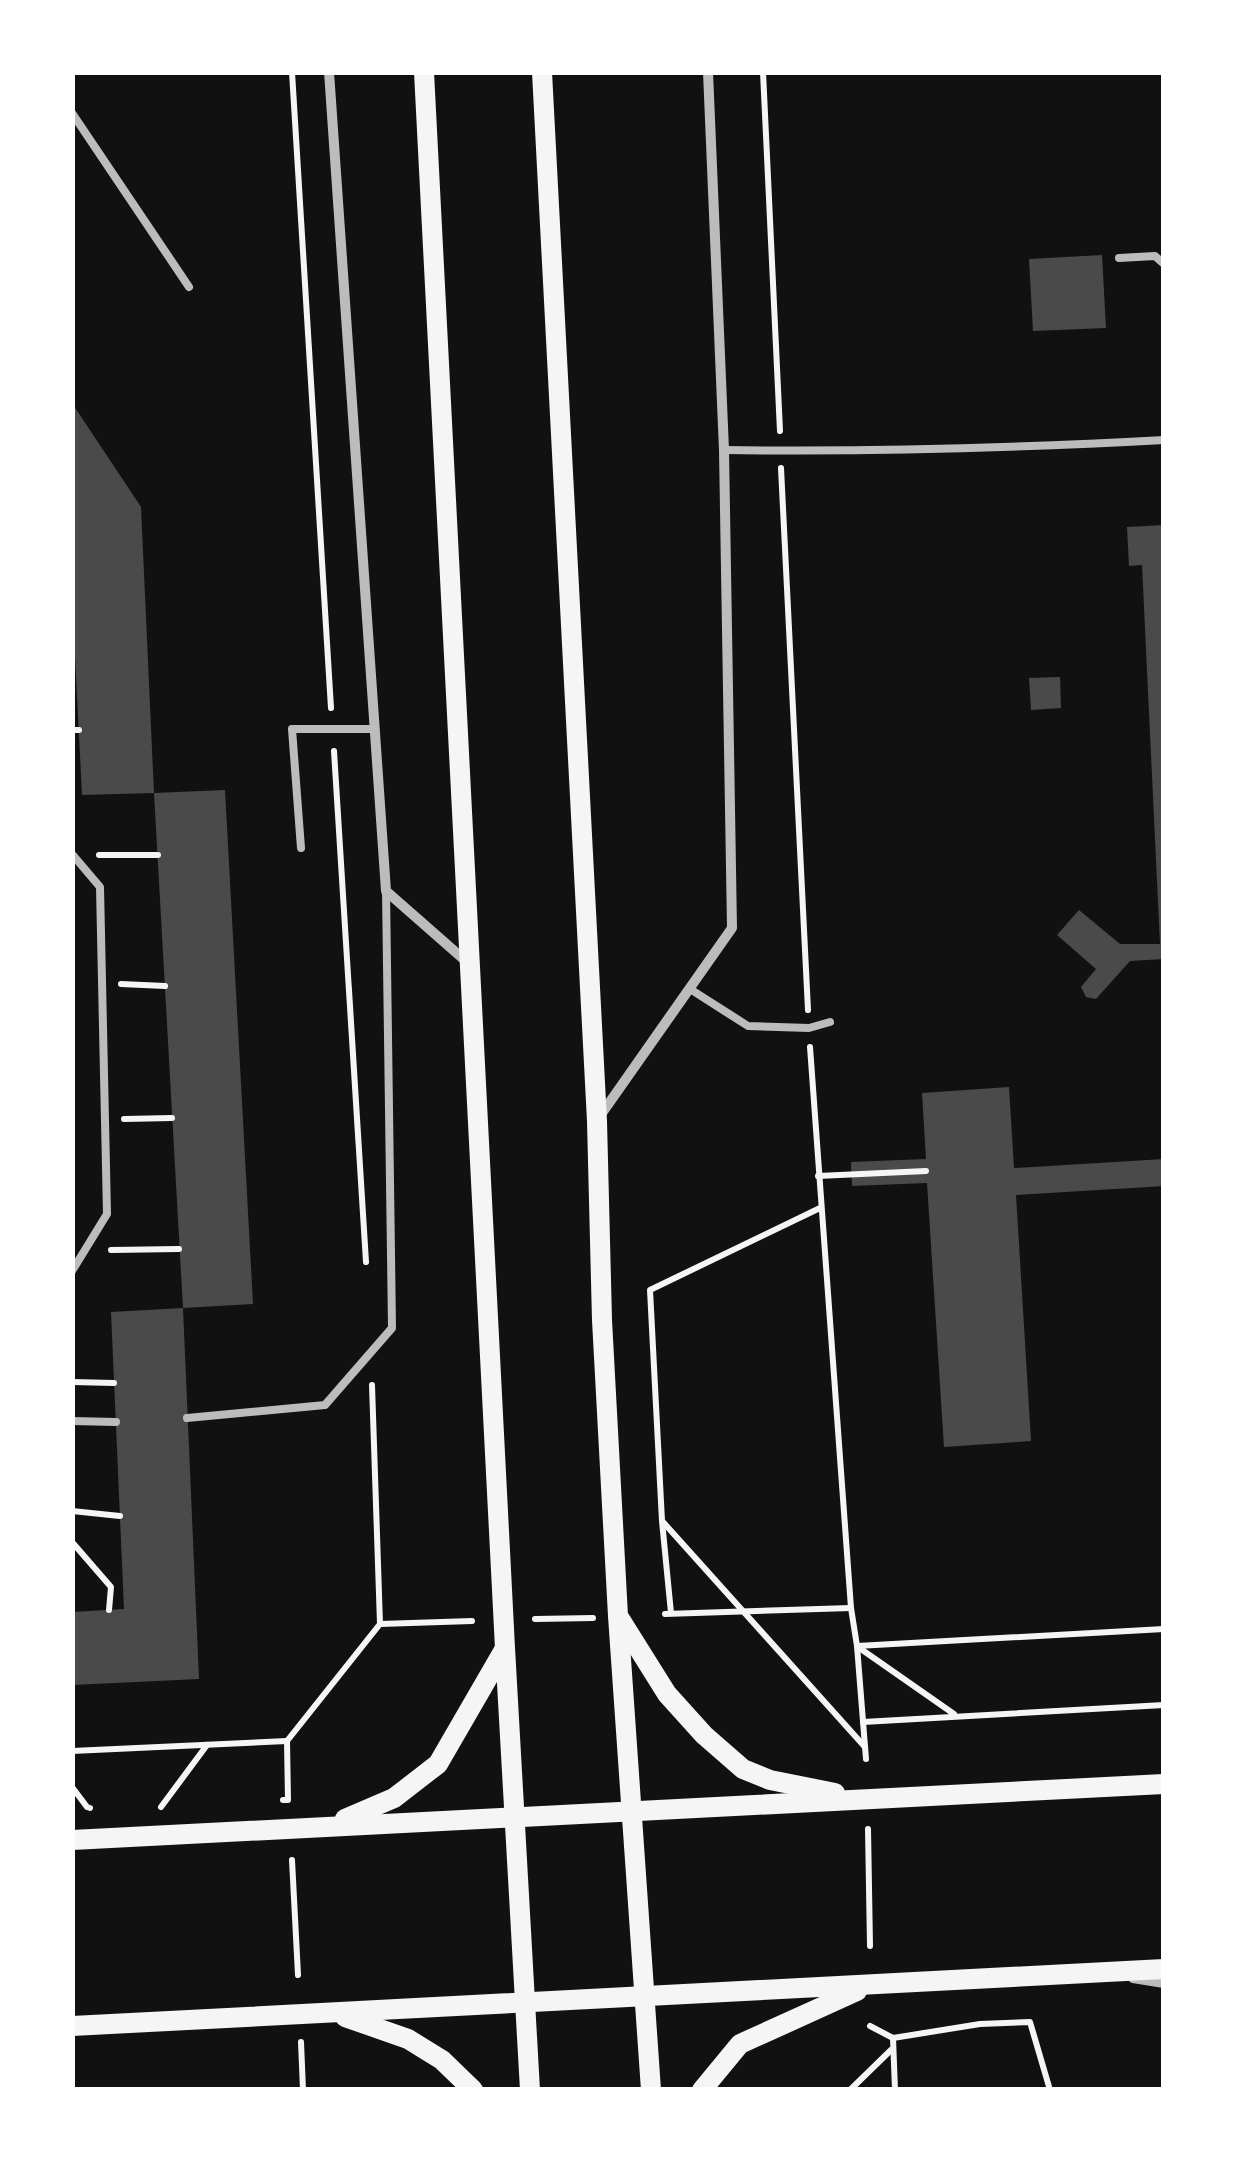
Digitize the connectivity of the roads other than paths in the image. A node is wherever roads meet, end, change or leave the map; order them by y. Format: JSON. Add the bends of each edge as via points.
{"nodes":[{"id":1,"x":329,"y":72,"type":"edge"},
{"id":2,"x":424,"y":72,"type":"edge"},
{"id":3,"x":542,"y":72,"type":"edge"},
{"id":4,"x":708,"y":72,"type":"edge"},
{"id":5,"x":72,"y":114,"type":"edge"},
{"id":6,"x":1119,"y":258,"type":"dead end"},
{"id":7,"x":1164,"y":264,"type":"edge"},
{"id":8,"x":189,"y":286,"type":"dead end"},
{"id":9,"x":1164,"y":440,"type":"edge"},
{"id":10,"x":724,"y":450,"type":"junction"},
{"id":11,"x":375,"y":729,"type":"junction"},
{"id":12,"x":302,"y":848,"type":"dead end"},
{"id":13,"x":73,"y":854,"type":"edge"},
{"id":14,"x":386,"y":891,"type":"junction"},
{"id":15,"x":472,"y":966,"type":"junction"},
{"id":16,"x":690,"y":988,"type":"junction"},
{"id":17,"x":830,"y":1022,"type":"dead end"},
{"id":18,"x":597,"y":1121,"type":"junction"},
{"id":19,"x":72,"y":1271,"type":"edge"},
{"id":20,"x":187,"y":1418,"type":"dead end"},
{"id":21,"x":72,"y":1420,"type":"edge"},
{"id":22,"x":116,"y":1422,"type":"dead end"},
{"id":23,"x":618,"y":1616,"type":"junction"},
{"id":24,"x":505,"y":1648,"type":"junction"},
{"id":25,"x":1164,"y":1784,"type":"edge"},
{"id":26,"x":866,"y":1799,"type":"junction"},
{"id":27,"x":632,"y":1811,"type":"junction"},
{"id":28,"x":515,"y":1817,"type":"junction"},
{"id":29,"x":328,"y":1826,"type":"junction"},
{"id":30,"x":72,"y":1840,"type":"edge"},
{"id":31,"x":1164,"y":1970,"type":"edge"},
{"id":32,"x":1102,"y":1973,"type":"junction"},
{"id":33,"x":1164,"y":1983,"type":"edge"},
{"id":34,"x":871,"y":1984,"type":"junction"},
{"id":35,"x":644,"y":1996,"type":"junction"},
{"id":36,"x":525,"y":2002,"type":"junction"},
{"id":37,"x":334,"y":2012,"type":"junction"},
{"id":38,"x":72,"y":2026,"type":"edge"},
{"id":39,"x":472,"y":2090,"type":"edge"},
{"id":40,"x":530,"y":2090,"type":"edge"},
{"id":41,"x":651,"y":2090,"type":"edge"},
{"id":42,"x":702,"y":2090,"type":"edge"}],
"edges":[{"from":1,"to":11,"type":"street"},
{"from":2,"to":15,"type":"main road"},
{"from":3,"to":18,"type":"main road"},
{"from":4,"to":10,"type":"street"},
{"from":5,"to":8,"type":"lane"},
{"from":6,"to":7,"type":"lane","via":[[1155,256]]},
{"from":9,"to":10,"type":"lane"},
{"from":10,"to":16,"type":"street","via":[[732,928]]},
{"from":11,"to":12,"type":"lane","via":[[292,729]]},
{"from":11,"to":14,"type":"street"},
{"from":13,"to":19,"type":"lane","via":[[100,887],[107,1214]]},
{"from":14,"to":15,"type":"street"},
{"from":14,"to":20,"type":"lane","via":[[392,1328],[325,1404]]},
{"from":15,"to":24,"type":"main road"},
{"from":16,"to":17,"type":"lane","via":[[748,1026]]},
{"from":16,"to":18,"type":"street"},
{"from":18,"to":23,"type":"main road"},
{"from":21,"to":22,"type":"lane"},
{"from":23,"to":26,"type":"main road","via":[[667,1694],[743,1769]]},
{"from":23,"to":27,"type":"main road"},
{"from":24,"to":28,"type":"main road"},
{"from":24,"to":29,"type":"main road","via":[[438,1764],[394,1798]]},
{"from":25,"to":26,"type":"main road"},
{"from":26,"to":27,"type":"main road"},
{"from":27,"to":28,"type":"main road"},
{"from":27,"to":35,"type":"main road"},
{"from":28,"to":29,"type":"main road"},
{"from":28,"to":36,"type":"main road"},
{"from":29,"to":30,"type":"main road"},
{"from":31,"to":32,"type":"main road"},
{"from":32,"to":33,"type":"street"},
{"from":32,"to":34,"type":"main road"},
{"from":34,"to":35,"type":"main road"},
{"from":34,"to":42,"type":"main road","via":[[740,2044]]},
{"from":35,"to":36,"type":"main road"},
{"from":35,"to":41,"type":"main road"},
{"from":36,"to":37,"type":"main road"},
{"from":36,"to":40,"type":"main road"},
{"from":37,"to":38,"type":"main road"},
{"from":37,"to":39,"type":"main road","via":[[408,2039]]}]}
